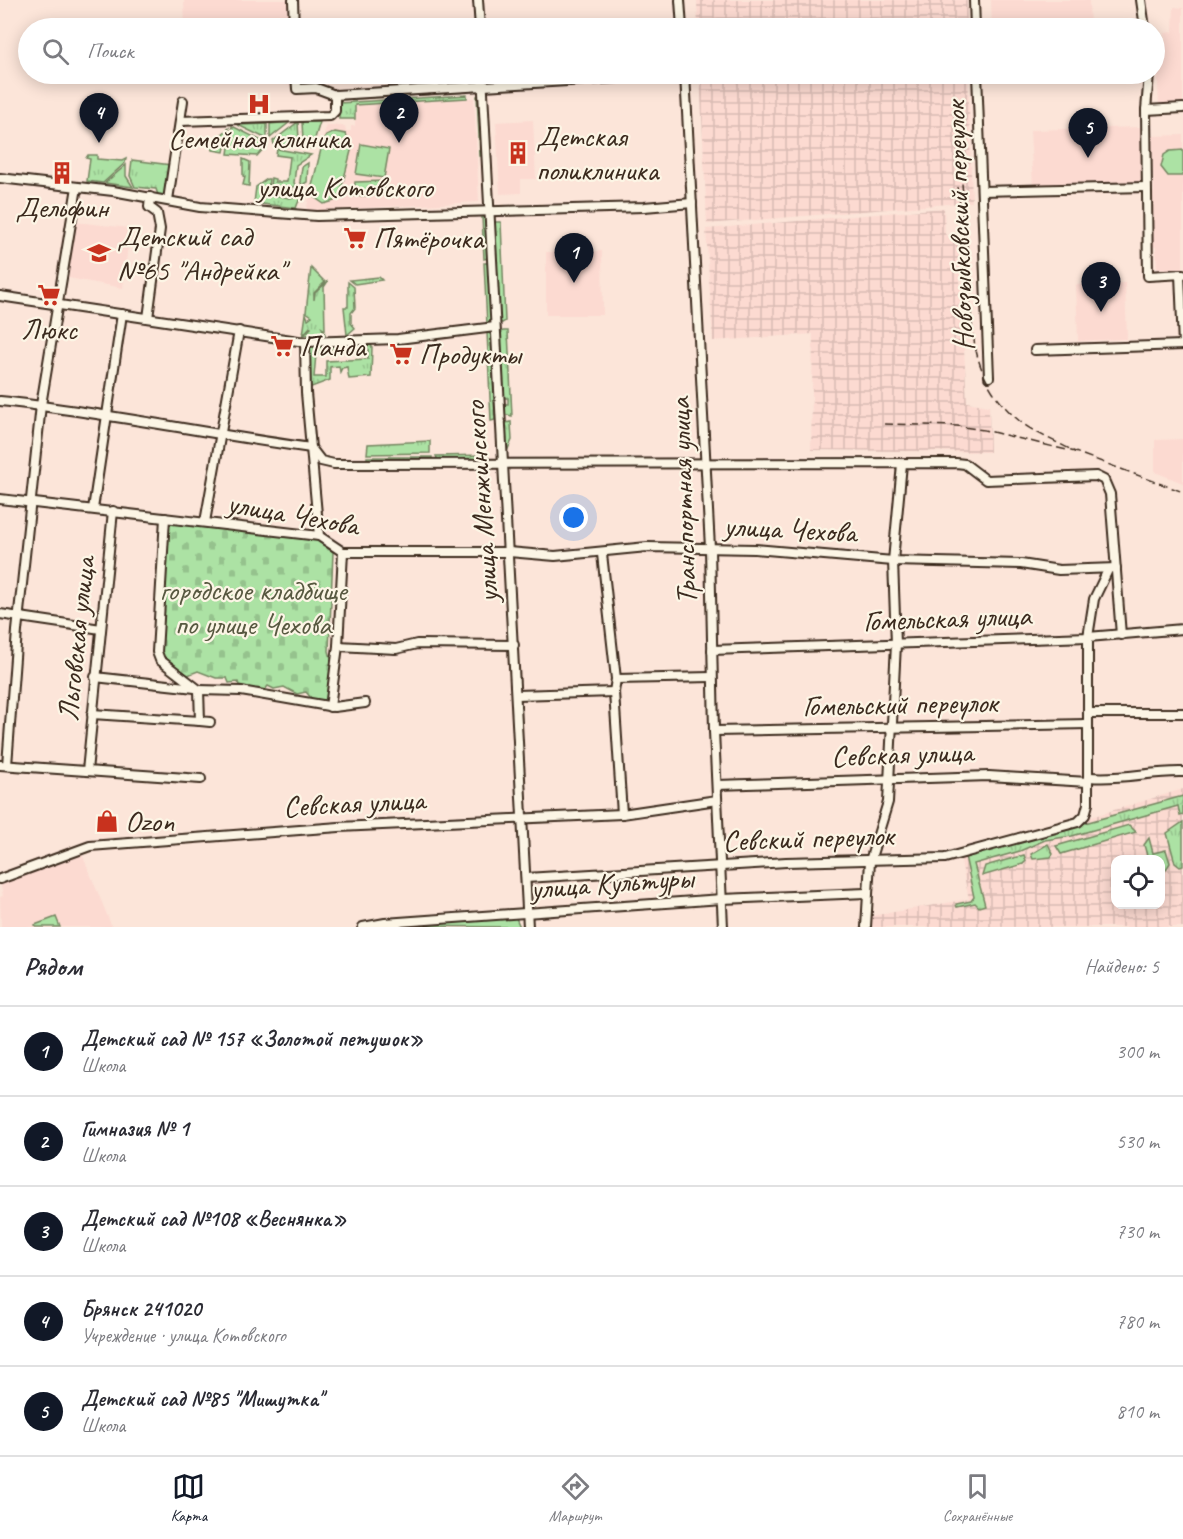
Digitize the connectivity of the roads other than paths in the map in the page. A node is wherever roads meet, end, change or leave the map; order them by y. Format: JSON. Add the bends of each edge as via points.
{"nodes":[{"id":1,"x":293,"y":0,"type":"edge"},
{"id":2,"x":478,"y":0,"type":"edge"},
{"id":3,"x":680,"y":0,"type":"edge"},
{"id":4,"x":974,"y":0,"type":"edge"},
{"id":5,"x":1141,"y":0,"type":"edge"},
{"id":6,"x":294,"y":18,"type":"edge"},
{"id":7,"x":479,"y":18,"type":"edge"},
{"id":8,"x":681,"y":18,"type":"edge"},
{"id":9,"x":975,"y":18,"type":"edge"},
{"id":10,"x":1144,"y":18,"type":"edge"},
{"id":11,"x":297,"y":84,"type":"edge"},
{"id":12,"x":517,"y":84,"type":"edge"},
{"id":13,"x":686,"y":84,"type":"edge"},
{"id":14,"x":977,"y":84,"type":"edge"},
{"id":15,"x":1148,"y":84,"type":"edge"},
{"id":16,"x":483,"y":86,"type":"junction"},
{"id":17,"x":334,"y":95,"type":"junction"},
{"id":18,"x":183,"y":101,"type":"dead end"},
{"id":19,"x":1183,"y":108,"type":"edge"},
{"id":20,"x":1146,"y":110,"type":"junction"},
{"id":21,"x":180,"y":121,"type":"junction"},
{"id":22,"x":0,"y":178,"type":"edge"},
{"id":23,"x":77,"y":187,"type":"junction"},
{"id":24,"x":1146,"y":187,"type":"junction"},
{"id":25,"x":982,"y":191,"type":"junction"},
{"id":26,"x":150,"y":197,"type":"junction"},
{"id":27,"x":168,"y":200,"type":"junction"},
{"id":28,"x":692,"y":204,"type":"junction"},
{"id":29,"x":489,"y":210,"type":"junction"},
{"id":30,"x":1181,"y":274,"type":"edge"},
{"id":31,"x":0,"y":296,"type":"edge"},
{"id":32,"x":56,"y":304,"type":"junction"},
{"id":33,"x":122,"y":314,"type":"junction"},
{"id":34,"x":148,"y":318,"type":"junction"},
{"id":35,"x":495,"y":327,"type":"junction"},
{"id":36,"x":239,"y":331,"type":"junction"},
{"id":37,"x":305,"y":342,"type":"junction"},
{"id":38,"x":1035,"y":350,"type":"dead end"},
{"id":39,"x":989,"y":378,"type":"dead end"},
{"id":40,"x":0,"y":402,"type":"edge"},
{"id":41,"x":41,"y":405,"type":"junction"},
{"id":42,"x":108,"y":415,"type":"junction"},
{"id":43,"x":221,"y":436,"type":"junction"},
{"id":44,"x":310,"y":447,"type":"junction"},
{"id":45,"x":502,"y":462,"type":"junction"},
{"id":46,"x":706,"y":463,"type":"junction"},
{"id":47,"x":902,"y":464,"type":"junction"},
{"id":48,"x":0,"y":499,"type":"edge"},
{"id":49,"x":31,"y":502,"type":"junction"},
{"id":50,"x":93,"y":509,"type":"junction"},
{"id":51,"x":113,"y":511,"type":"junction"},
{"id":52,"x":165,"y":518,"type":"junction"},
{"id":53,"x":205,"y":522,"type":"junction"},
{"id":54,"x":319,"y":536,"type":"junction"},
{"id":55,"x":710,"y":548,"type":"junction"},
{"id":56,"x":343,"y":552,"type":"junction"},
{"id":57,"x":508,"y":552,"type":"junction"},
{"id":58,"x":602,"y":554,"type":"junction"},
{"id":59,"x":893,"y":561,"type":"junction"},
{"id":60,"x":1112,"y":569,"type":"junction"},
{"id":61,"x":0,"y":614,"type":"edge"},
{"id":62,"x":19,"y":617,"type":"junction"},
{"id":63,"x":101,"y":629,"type":"junction"},
{"id":64,"x":1183,"y":629,"type":"edge"},
{"id":65,"x":1121,"y":635,"type":"junction"},
{"id":66,"x":1088,"y":636,"type":"junction"},
{"id":67,"x":896,"y":644,"type":"junction"},
{"id":68,"x":514,"y":645,"type":"junction"},
{"id":69,"x":339,"y":646,"type":"junction"},
{"id":70,"x":712,"y":650,"type":"junction"},
{"id":71,"x":95,"y":677,"type":"junction"},
{"id":72,"x":712,"y":677,"type":"junction"},
{"id":73,"x":616,"y":679,"type":"junction"},
{"id":74,"x":197,"y":689,"type":"junction"},
{"id":75,"x":614,"y":692,"type":"junction"},
{"id":76,"x":517,"y":695,"type":"junction"},
{"id":77,"x":365,"y":703,"type":"dead end"},
{"id":78,"x":330,"y":707,"type":"junction"},
{"id":79,"x":1089,"y":713,"type":"junction"},
{"id":80,"x":1183,"y":713,"type":"edge"},
{"id":81,"x":92,"y":714,"type":"junction"},
{"id":82,"x":200,"y":721,"type":"junction"},
{"id":83,"x":210,"y":722,"type":"dead end"},
{"id":84,"x":1088,"y":724,"type":"junction"},
{"id":85,"x":892,"y":729,"type":"junction"},
{"id":86,"x":714,"y":731,"type":"junction"},
{"id":87,"x":3,"y":765,"type":"edge"},
{"id":88,"x":87,"y":771,"type":"junction"},
{"id":89,"x":1183,"y":772,"type":"edge"},
{"id":90,"x":201,"y":778,"type":"dead end"},
{"id":91,"x":887,"y":779,"type":"junction"},
{"id":92,"x":1089,"y":780,"type":"junction"},
{"id":93,"x":717,"y":785,"type":"junction"},
{"id":94,"x":717,"y":800,"type":"junction"},
{"id":95,"x":622,"y":814,"type":"junction"},
{"id":96,"x":523,"y":819,"type":"junction"},
{"id":97,"x":870,"y":861,"type":"junction"},
{"id":98,"x":720,"y":865,"type":"junction"},
{"id":99,"x":526,"y":878,"type":"junction"},
{"id":100,"x":0,"y":879,"type":"edge"},
{"id":101,"x":866,"y":893,"type":"junction"},
{"id":102,"x":722,"y":900,"type":"junction"},
{"id":103,"x":527,"y":913,"type":"junction"},
{"id":104,"x":363,"y":927,"type":"edge"},
{"id":105,"x":528,"y":927,"type":"edge"},
{"id":106,"x":723,"y":927,"type":"edge"},
{"id":107,"x":866,"y":927,"type":"edge"}],
"edges":[{"from":1,"to":6,"type":"street"},
{"from":2,"to":7,"type":"street"},
{"from":3,"to":8,"type":"street"},
{"from":4,"to":9,"type":"street"},
{"from":5,"to":10,"type":"street"},
{"from":11,"to":17,"type":"street","via":[[297,89],[316,88]]},
{"from":12,"to":16,"type":"street"},
{"from":13,"to":28,"type":"street","name":"Транспортная улица"},
{"from":14,"to":25,"type":"street","name":"Новозыбковский переулок"},
{"from":15,"to":20,"type":"street"},
{"from":16,"to":17,"type":"street"},
{"from":16,"to":29,"type":"street","name":"улица Менжинского"},
{"from":17,"to":21,"type":"street","via":[[335,111],[330,116]]},
{"from":18,"to":21,"type":"street"},
{"from":19,"to":20,"type":"street"},
{"from":20,"to":24,"type":"street"},
{"from":21,"to":27,"type":"street"},
{"from":22,"to":23,"type":"street","name":"улица Котовского"},
{"from":23,"to":26,"type":"street","name":"улица Котовского"},
{"from":23,"to":32,"type":"street"},
{"from":24,"to":25,"type":"street"},
{"from":24,"to":30,"type":"street","via":[[1148,276]]},
{"from":25,"to":39,"type":"street","name":"Новозыбковский переулок"},
{"from":26,"to":27,"type":"street","name":"улица Котовского"},
{"from":26,"to":34,"type":"street","via":[[149,207],[157,213],[160,229]]},
{"from":27,"to":29,"type":"street","name":"улица Котовского","via":[[200,207],[317,216]]},
{"from":28,"to":29,"type":"street","name":"улица Котовского"},
{"from":28,"to":46,"type":"street","name":"Транспортная улица"},
{"from":29,"to":35,"type":"street","name":"улица Менжинского"},
{"from":30,"to":38,"type":"street","via":[[1183,345]]},
{"from":31,"to":32,"type":"street"},
{"from":32,"to":33,"type":"street"},
{"from":32,"to":41,"type":"street"},
{"from":33,"to":34,"type":"street"},
{"from":33,"to":42,"type":"street"},
{"from":34,"to":36,"type":"street"},
{"from":35,"to":37,"type":"street","via":[[398,339]]},
{"from":35,"to":45,"type":"street","name":"улица Менжинского"},
{"from":36,"to":37,"type":"street"},
{"from":36,"to":43,"type":"street"},
{"from":37,"to":44,"type":"street"},
{"from":40,"to":41,"type":"street"},
{"from":41,"to":42,"type":"street"},
{"from":41,"to":49,"type":"street"},
{"from":42,"to":43,"type":"street"},
{"from":42,"to":50,"type":"street"},
{"from":43,"to":44,"type":"street"},
{"from":43,"to":53,"type":"street"},
{"from":44,"to":45,"type":"street","via":[[321,461],[334,464]]},
{"from":44,"to":54,"type":"street"},
{"from":45,"to":46,"type":"street"},
{"from":45,"to":57,"type":"street","name":"улица Менжинского"},
{"from":46,"to":47,"type":"street"},
{"from":46,"to":55,"type":"street","name":"Транспортная улица"},
{"from":47,"to":59,"type":"street"},
{"from":47,"to":60,"type":"street","via":[[965,464],[986,480],[1096,476],[1104,480],[1110,494]]},
{"from":48,"to":49,"type":"street","name":"улица Чехова"},
{"from":49,"to":50,"type":"street","name":"улица Чехова"},
{"from":49,"to":62,"type":"street"},
{"from":50,"to":51,"type":"street","name":"улица Чехова"},
{"from":51,"to":52,"type":"street","name":"улица Чехова"},
{"from":51,"to":63,"type":"street","name":"Льговская улица"},
{"from":52,"to":53,"type":"street","name":"улица Чехова"},
{"from":52,"to":74,"type":"street","via":[[157,652],[160,660]]},
{"from":53,"to":54,"type":"street","name":"улица Чехова"},
{"from":54,"to":56,"type":"street","name":"улица Чехова"},
{"from":55,"to":58,"type":"street","name":"улица Чехова","via":[[647,547]]},
{"from":55,"to":59,"type":"street","name":"улица Чехова"},
{"from":55,"to":70,"type":"street","name":"Транспортная улица"},
{"from":56,"to":57,"type":"street","name":"улица Чехова"},
{"from":56,"to":69,"type":"street"},
{"from":57,"to":58,"type":"street","name":"улица Чехова"},
{"from":57,"to":68,"type":"street","name":"улица Менжинского"},
{"from":58,"to":73,"type":"street"},
{"from":59,"to":60,"type":"street","name":"улица Чехова"},
{"from":59,"to":67,"type":"street"},
{"from":60,"to":65,"type":"street"},
{"from":60,"to":66,"type":"street","via":[[1094,599]]},
{"from":61,"to":62,"type":"street"},
{"from":62,"to":63,"type":"street"},
{"from":62,"to":87,"type":"street"},
{"from":63,"to":71,"type":"street","name":"Льговская улица"},
{"from":64,"to":65,"type":"street","name":"Гомельская улица"},
{"from":65,"to":66,"type":"street","name":"Гомельская улица"},
{"from":66,"to":67,"type":"street","name":"Гомельская улица"},
{"from":66,"to":79,"type":"street"},
{"from":67,"to":70,"type":"street","name":"Гомельская улица"},
{"from":67,"to":85,"type":"street"},
{"from":68,"to":69,"type":"street","via":[[417,644],[396,649]]},
{"from":68,"to":76,"type":"street","name":"улица Менжинского"},
{"from":69,"to":78,"type":"street"},
{"from":70,"to":72,"type":"street","name":"Транспортная улица"},
{"from":71,"to":74,"type":"street"},
{"from":71,"to":81,"type":"street","name":"Льговская улица"},
{"from":72,"to":73,"type":"street"},
{"from":72,"to":86,"type":"street","name":"Транспортная улица"},
{"from":73,"to":75,"type":"street"},
{"from":74,"to":78,"type":"street"},
{"from":74,"to":82,"type":"street"},
{"from":75,"to":76,"type":"street"},
{"from":75,"to":95,"type":"street"},
{"from":76,"to":96,"type":"street","name":"улица Менжинского"},
{"from":77,"to":78,"type":"street"},
{"from":79,"to":80,"type":"street"},
{"from":79,"to":84,"type":"street"},
{"from":81,"to":82,"type":"street"},
{"from":81,"to":88,"type":"street","name":"Льговская улица"},
{"from":82,"to":83,"type":"street"},
{"from":84,"to":85,"type":"street","name":"Гомельский переулок"},
{"from":84,"to":92,"type":"street"},
{"from":85,"to":86,"type":"street","name":"Гомельский переулок"},
{"from":85,"to":91,"type":"street"},
{"from":86,"to":93,"type":"street","name":"Транспортная улица"},
{"from":87,"to":88,"type":"street"},
{"from":88,"to":90,"type":"street"},
{"from":89,"to":92,"type":"street","name":"Севская улица"},
{"from":91,"to":92,"type":"street","name":"Севская улица","via":[[989,776]]},
{"from":91,"to":93,"type":"street","name":"Севская улица"},
{"from":91,"to":97,"type":"street","via":[[888,802]]},
{"from":92,"to":97,"type":"street","name":"Севский переулок","via":[[1088,804],[1078,822],[945,858]]},
{"from":93,"to":94,"type":"street","name":"Транспортная улица"},
{"from":94,"to":95,"type":"street","name":"Севская улица"},
{"from":94,"to":98,"type":"street","name":"Транспортная улица"},
{"from":95,"to":96,"type":"street","name":"Севская улица"},
{"from":96,"to":99,"type":"street","name":"улица Менжинского"},
{"from":96,"to":100,"type":"street","name":"Севская улица","via":[[339,827],[90,846]]},
{"from":97,"to":98,"type":"street","name":"Севский переулок"},
{"from":97,"to":101,"type":"street"},
{"from":98,"to":99,"type":"street","name":"Севский переулок"},
{"from":98,"to":102,"type":"street","name":"Транспортная улица"},
{"from":99,"to":103,"type":"street","name":"улица Менжинского"},
{"from":101,"to":102,"type":"street","name":"улица Культуры"},
{"from":101,"to":107,"type":"street"},
{"from":102,"to":103,"type":"street","name":"улица Культуры"},
{"from":102,"to":106,"type":"street","name":"Транспортная улица"},
{"from":103,"to":104,"type":"street","name":"улица Культуры"},
{"from":103,"to":105,"type":"street","name":"улица Менжинского"}]}
